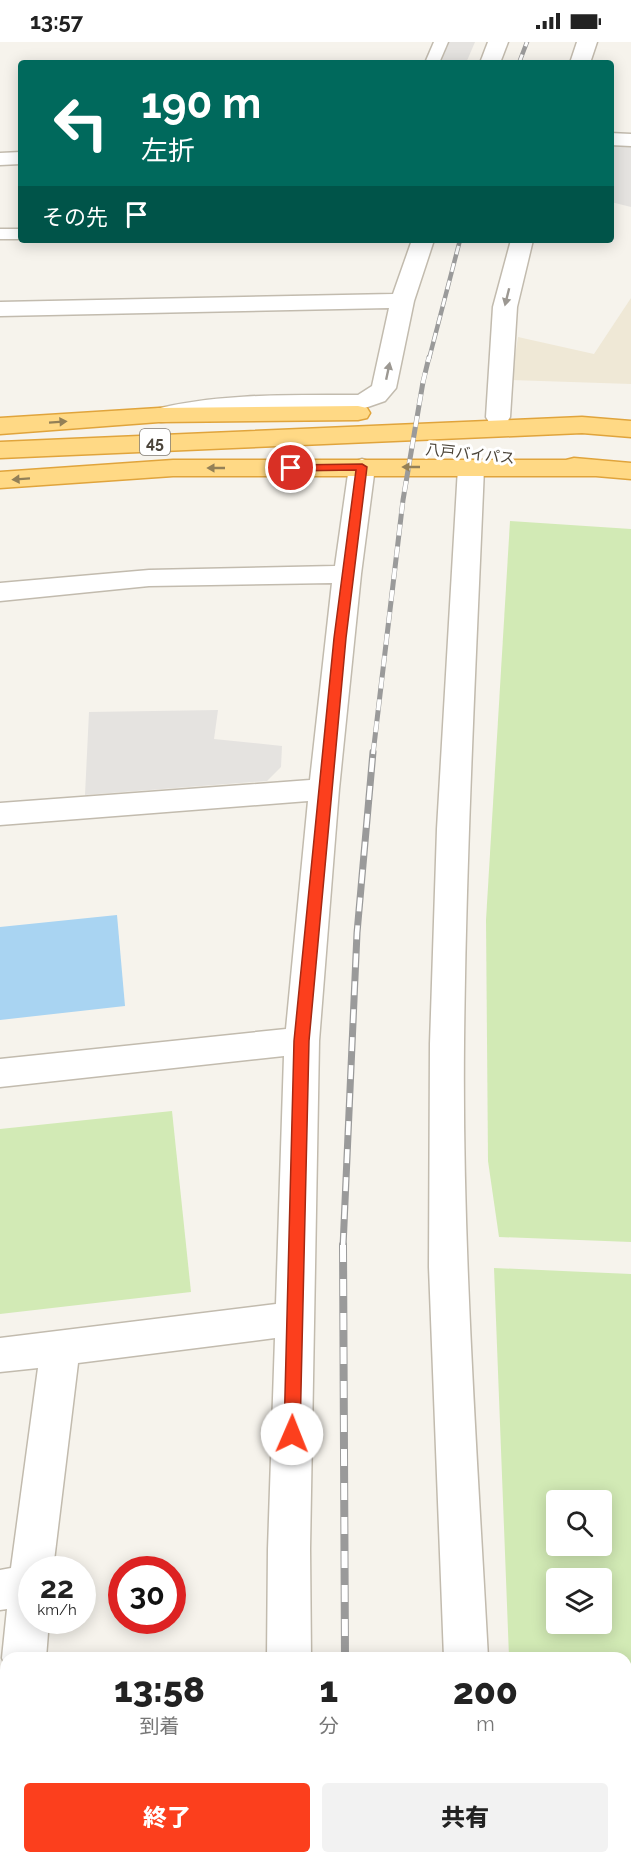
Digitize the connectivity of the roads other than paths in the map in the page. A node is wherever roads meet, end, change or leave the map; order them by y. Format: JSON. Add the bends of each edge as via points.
{"nodes":[{"id":1,"x":441,"y":42,"type":"edge"},
{"id":2,"x":498,"y":42,"type":"edge"},
{"id":3,"x":587,"y":42,"type":"edge"},
{"id":4,"x":433,"y":60,"type":"edge"},
{"id":5,"x":491,"y":60,"type":"edge"},
{"id":6,"x":581,"y":60,"type":"edge"},
{"id":7,"x":614,"y":138,"type":"edge"},
{"id":8,"x":631,"y":140,"type":"edge"},
{"id":9,"x":18,"y":158,"type":"edge"},
{"id":10,"x":0,"y":159,"type":"edge"},
{"id":11,"x":0,"y":234,"type":"edge"},
{"id":12,"x":18,"y":234,"type":"edge"},
{"id":13,"x":422,"y":243,"type":"edge"},
{"id":14,"x":521,"y":243,"type":"edge"},
{"id":15,"x":402,"y":301,"type":"junction"},
{"id":16,"x":0,"y":307,"type":"edge"},
{"id":17,"x":159,"y":415,"type":"junction"},
{"id":18,"x":498,"y":417,"type":"junction"},
{"id":19,"x":582,"y":425,"type":"junction"},
{"id":20,"x":0,"y":426,"type":"edge"},
{"id":21,"x":631,"y":429,"type":"edge"},
{"id":22,"x":310,"y":437,"type":"junction"},
{"id":23,"x":0,"y":450,"type":"edge"},
{"id":24,"x":362,"y":467,"type":"junction"},
{"id":25,"x":471,"y":468,"type":"junction"},
{"id":26,"x":596,"y":468,"type":"junction"},
{"id":27,"x":631,"y":471,"type":"edge"},
{"id":28,"x":0,"y":480,"type":"edge"},
{"id":29,"x":347,"y":574,"type":"junction"},
{"id":30,"x":0,"y":592,"type":"edge"},
{"id":31,"x":324,"y":789,"type":"junction"},
{"id":32,"x":0,"y":813,"type":"edge"},
{"id":33,"x":302,"y":1041,"type":"junction"},
{"id":34,"x":0,"y":1073,"type":"edge"},
{"id":35,"x":294,"y":1319,"type":"junction"},
{"id":36,"x":60,"y":1348,"type":"junction"},
{"id":37,"x":0,"y":1354,"type":"edge"},
{"id":38,"x":27,"y":1556,"type":"edge"},
{"id":39,"x":24,"y":1634,"type":"edge"},
{"id":40,"x":24,"y":1652,"type":"edge"},
{"id":41,"x":289,"y":1652,"type":"edge"},
{"id":42,"x":466,"y":1652,"type":"edge"}],
"edges":[{"from":1,"to":4,"type":"lane"},
{"from":2,"to":5,"type":"street"},
{"from":3,"to":6,"type":"street"},
{"from":7,"to":8,"type":"street"},
{"from":9,"to":10,"type":"street"},
{"from":11,"to":12,"type":"lane"},
{"from":13,"to":15,"type":"street"},
{"from":14,"to":18,"type":"street","one_way":true,"via":[[505,307]]},
{"from":15,"to":16,"type":"street"},
{"from":17,"to":15,"type":"street","one_way":true,"via":[[270,402],[362,402],[376,396],[384,388]]},
{"from":17,"to":18,"type":"highway","via":[[343,413]]},
{"from":20,"to":17,"type":"highway","one_way":true},
{"from":18,"to":19,"type":"highway"},
{"from":19,"to":21,"type":"highway","name":"八戸バイパス","number":"45"},
{"from":19,"to":22,"type":"highway","name":"八戸バイパス","number":"45"},
{"from":22,"to":23,"type":"highway","name":"八戸バイパス","number":"45"},
{"from":22,"to":26,"type":"highway","name":"八戸バイパス","number":"45"},
{"from":25,"to":24,"type":"highway","one_way":true},
{"from":24,"to":28,"type":"highway","one_way":true,"via":[[173,468]]},
{"from":24,"to":29,"type":"street"},
{"from":25,"to":26,"type":"highway"},
{"from":25,"to":42,"type":"street","via":[[447,1044],[448,1267]]},
{"from":26,"to":27,"type":"highway","name":"八戸バイパス","number":"45"},
{"from":29,"to":30,"type":"street","via":[[149,578]]},
{"from":29,"to":31,"type":"street"},
{"from":31,"to":32,"type":"street"},
{"from":31,"to":33,"type":"street"},
{"from":33,"to":34,"type":"street"},
{"from":33,"to":35,"type":"street"},
{"from":35,"to":36,"type":"street"},
{"from":35,"to":41,"type":"street"},
{"from":36,"to":37,"type":"street"},
{"from":36,"to":38,"type":"street"},
{"from":39,"to":40,"type":"street"}]}
